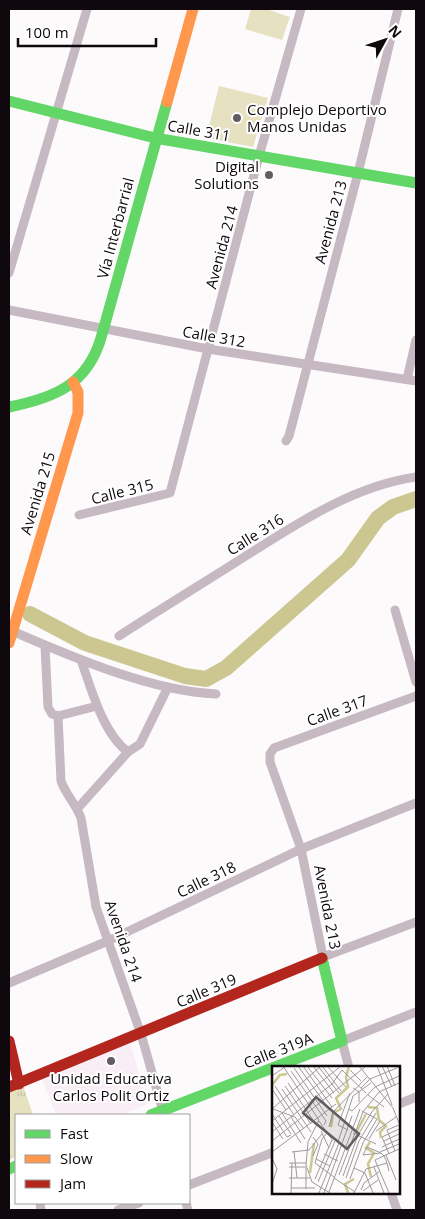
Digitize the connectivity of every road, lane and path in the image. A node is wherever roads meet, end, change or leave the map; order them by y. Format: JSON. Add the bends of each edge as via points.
{"nodes":[{"id":1,"x":87,"y":9,"type":"edge"},
{"id":2,"x":193,"y":9,"type":"edge"},
{"id":3,"x":301,"y":9,"type":"edge"},
{"id":4,"x":398,"y":9,"type":"edge"},
{"id":5,"x":9,"y":101,"type":"edge"},
{"id":6,"x":56,"y":112,"type":"junction"},
{"id":7,"x":155,"y":138,"type":"junction"},
{"id":8,"x":259,"y":156,"type":"junction"},
{"id":9,"x":358,"y":173,"type":"junction"},
{"id":10,"x":416,"y":182,"type":"edge"},
{"id":11,"x":9,"y":273,"type":"edge"},
{"id":12,"x":9,"y":310,"type":"edge"},
{"id":13,"x":103,"y":330,"type":"junction"},
{"id":14,"x":416,"y":340,"type":"edge"},
{"id":15,"x":208,"y":349,"type":"junction"},
{"id":16,"x":308,"y":365,"type":"junction"},
{"id":17,"x":412,"y":380,"type":"edge"},
{"id":18,"x":73,"y":382,"type":"junction"},
{"id":19,"x":9,"y":407,"type":"edge"},
{"id":20,"x":286,"y":441,"type":"dead end"},
{"id":21,"x":416,"y":477,"type":"edge"},
{"id":22,"x":170,"y":493,"type":"joint"},
{"id":23,"x":79,"y":515,"type":"dead end"},
{"id":24,"x":394,"y":610,"type":"dead end"},
{"id":25,"x":118,"y":636,"type":"dead end"},
{"id":26,"x":10,"y":637,"type":"edge"},
{"id":27,"x":45,"y":646,"type":"junction"},
{"id":28,"x":81,"y":660,"type":"junction"},
{"id":29,"x":416,"y":682,"type":"edge"},
{"id":30,"x":168,"y":687,"type":"junction"},
{"id":31,"x":216,"y":694,"type":"dead end"},
{"id":32,"x":416,"y":696,"type":"edge"},
{"id":33,"x":97,"y":706,"type":"junction"},
{"id":34,"x":58,"y":716,"type":"junction"},
{"id":35,"x":128,"y":752,"type":"junction"},
{"id":36,"x":270,"y":754,"type":"joint"},
{"id":37,"x":416,"y":803,"type":"edge"},
{"id":38,"x":78,"y":808,"type":"junction"},
{"id":39,"x":301,"y":849,"type":"junction"},
{"id":40,"x":416,"y":922,"type":"edge"},
{"id":41,"x":110,"y":940,"type":"junction"},
{"id":42,"x":323,"y":957,"type":"junction"},
{"id":43,"x":9,"y":983,"type":"edge"},
{"id":44,"x":416,"y":1012,"type":"edge"},
{"id":45,"x":142,"y":1034,"type":"junction"},
{"id":46,"x":9,"y":1041,"type":"edge"},
{"id":47,"x":342,"y":1041,"type":"junction"},
{"id":48,"x":280,"y":1066,"type":"edge"},
{"id":49,"x":348,"y":1066,"type":"edge"},
{"id":50,"x":272,"y":1069,"type":"edge"},
{"id":51,"x":14,"y":1086,"type":"edge"},
{"id":52,"x":416,"y":1097,"type":"edge"},
{"id":53,"x":400,"y":1104,"type":"edge"},
{"id":54,"x":163,"y":1113,"type":"edge"},
{"id":55,"x":272,"y":1153,"type":"edge"},
{"id":56,"x":190,"y":1185,"type":"edge"},
{"id":57,"x":391,"y":1194,"type":"edge"},
{"id":58,"x":136,"y":1204,"type":"edge"},
{"id":59,"x":118,"y":1210,"type":"edge"},
{"id":60,"x":397,"y":1210,"type":"edge"}],
"edges":[{"from":1,"to":6,"type":"street"},
{"from":2,"to":7,"type":"street","name":"Vía Interbarrial"},
{"from":3,"to":8,"type":"street","name":"Avenida 214"},
{"from":4,"to":9,"type":"street","name":"Avenida 213"},
{"from":5,"to":6,"type":"street","name":"Calle 311"},
{"from":6,"to":7,"type":"street","name":"Calle 311"},
{"from":6,"to":11,"type":"street"},
{"from":7,"to":8,"type":"street","name":"Calle 311"},
{"from":7,"to":13,"type":"street","name":"Vía Interbarrial"},
{"from":8,"to":9,"type":"street","name":"Calle 311"},
{"from":8,"to":15,"type":"street","name":"Avenida 214"},
{"from":9,"to":10,"type":"street","name":"Calle 311"},
{"from":9,"to":16,"type":"street","name":"Avenida 213"},
{"from":12,"to":13,"type":"street","name":"Calle 312"},
{"from":13,"to":15,"type":"street","name":"Calle 312"},
{"from":13,"to":18,"type":"street","name":"Vía Interbarrial","via":[[91,363]]},
{"from":14,"to":17,"type":"street"},
{"from":15,"to":16,"type":"street","name":"Calle 312"},
{"from":15,"to":22,"type":"street","name":"Avenida 214"},
{"from":16,"to":17,"type":"street","name":"Calle 312"},
{"from":16,"to":20,"type":"street","name":"Avenida 213"},
{"from":18,"to":19,"type":"street","name":"Vía Interbarrial","via":[[40,399]]},
{"from":18,"to":26,"type":"street","name":"Avenida 215","via":[[78,392],[78,413]]},
{"from":21,"to":25,"type":"street","name":"Calle 316","via":[[342,500],[308,517]]},
{"from":22,"to":23,"type":"street","name":"Calle 315"},
{"from":24,"to":29,"type":"street"},
{"from":26,"to":27,"type":"street"},
{"from":27,"to":28,"type":"street"},
{"from":27,"to":34,"type":"street","via":[[48,707],[52,714]]},
{"from":28,"to":30,"type":"street"},
{"from":28,"to":33,"type":"street"},
{"from":30,"to":31,"type":"street"},
{"from":30,"to":35,"type":"street","via":[[140,744]]},
{"from":32,"to":36,"type":"street","name":"Calle 317","via":[[274,748]]},
{"from":33,"to":34,"type":"street"},
{"from":33,"to":35,"type":"street","via":[[120,746]]},
{"from":34,"to":38,"type":"street","name":"Avenida 214","via":[[61,781],[64,791]]},
{"from":35,"to":38,"type":"street"},
{"from":36,"to":39,"type":"street","name":"Avenida 213"},
{"from":37,"to":39,"type":"street","name":"Calle 318"},
{"from":38,"to":41,"type":"street","name":"Avenida 214","via":[[96,907]]},
{"from":39,"to":41,"type":"street","name":"Calle 318"},
{"from":39,"to":42,"type":"street","name":"Avenida 213"},
{"from":40,"to":42,"type":"street","name":"Calle 319"},
{"from":41,"to":43,"type":"street","name":"Calle 318"},
{"from":41,"to":45,"type":"street","name":"Avenida 214"},
{"from":42,"to":45,"type":"street","name":"Calle 319"},
{"from":42,"to":47,"type":"street","name":"Avenida 213"},
{"from":44,"to":47,"type":"street","name":"Calle 319A"},
{"from":45,"to":51,"type":"street","name":"Calle 319"},
{"from":45,"to":54,"type":"street","name":"Avenida 214"},
{"from":46,"to":51,"type":"street"},
{"from":47,"to":48,"type":"street","name":"Calle 319A"},
{"from":47,"to":49,"type":"street","name":"Avenida 213"},
{"from":50,"to":54,"type":"street","name":"Calle 319A"},
{"from":52,"to":53,"type":"street"},
{"from":55,"to":56,"type":"street"},
{"from":57,"to":60,"type":"street"},
{"from":58,"to":59,"type":"street"}]}
